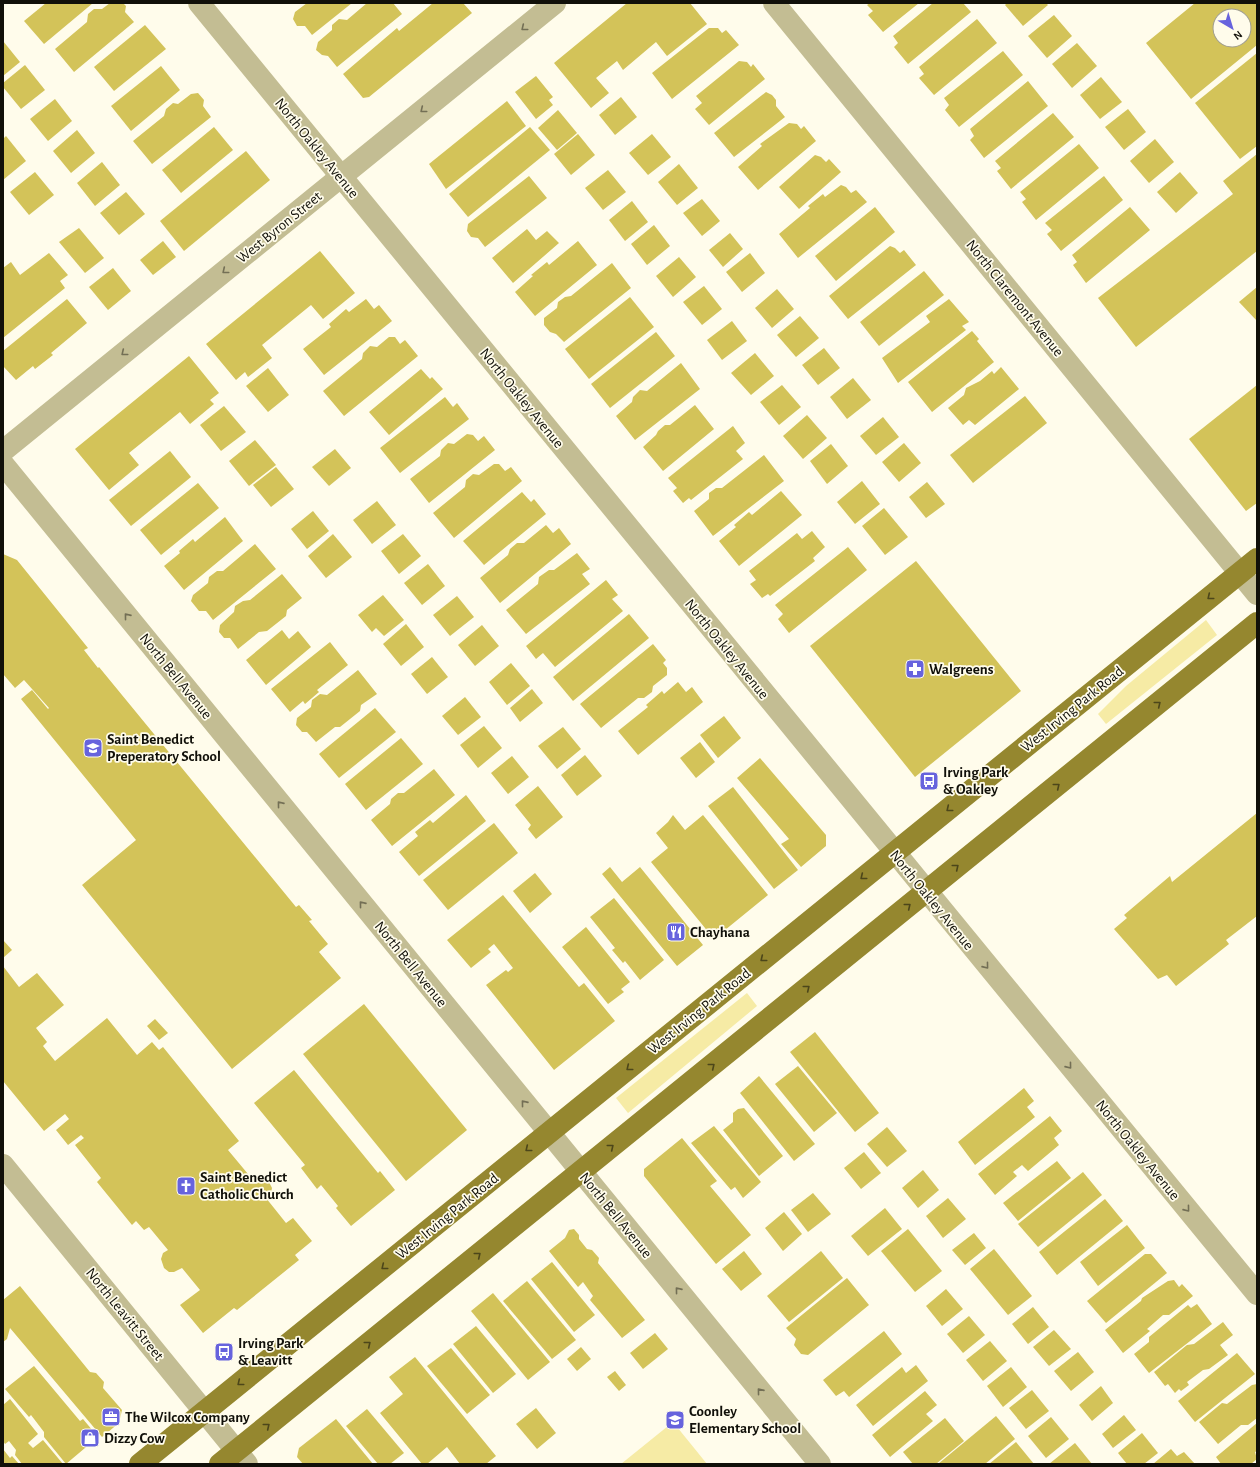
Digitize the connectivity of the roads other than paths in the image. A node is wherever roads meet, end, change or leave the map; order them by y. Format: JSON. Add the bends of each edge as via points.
{"nodes":[{"id":1,"x":199,"y":3,"type":"edge"},
{"id":2,"x":554,"y":3,"type":"edge"},
{"id":3,"x":774,"y":3,"type":"edge"},
{"id":4,"x":341,"y":176,"type":"junction"},
{"id":5,"x":3,"y":451,"type":"edge"},
{"id":6,"x":3,"y":464,"type":"edge"},
{"id":7,"x":1257,"y":559,"type":"edge"},
{"id":8,"x":1240,"y":573,"type":"junction"},
{"id":9,"x":1257,"y":594,"type":"edge"},
{"id":10,"x":1257,"y":623,"type":"edge"},
{"id":11,"x":894,"y":853,"type":"junction"},
{"id":12,"x":926,"y":892,"type":"junction"},
{"id":13,"x":548,"y":1133,"type":"junction"},
{"id":14,"x":3,"y":1165,"type":"edge"},
{"id":15,"x":580,"y":1172,"type":"junction"},
{"id":16,"x":1257,"y":1294,"type":"edge"},
{"id":17,"x":204,"y":1412,"type":"junction"},
{"id":18,"x":242,"y":1457,"type":"edge"},
{"id":19,"x":140,"y":1464,"type":"edge"},
{"id":20,"x":220,"y":1464,"type":"edge"},
{"id":21,"x":820,"y":1464,"type":"edge"}],
"edges":[{"from":1,"to":4,"type":"street","name":"North Oakley Avenue"},
{"from":2,"to":4,"type":"street","name":"West Byron Street","one_way":true},
{"from":3,"to":8,"type":"street","name":"North Claremont Avenue"},
{"from":4,"to":5,"type":"street","name":"West Byron Street","one_way":true},
{"from":4,"to":11,"type":"street","name":"North Oakley Avenue"},
{"from":13,"to":6,"type":"street","name":"North Bell Avenue","one_way":true},
{"from":7,"to":8,"type":"main road","name":"West Irving Park Road"},
{"from":8,"to":9,"type":"street","name":"North Claremont Avenue"},
{"from":8,"to":11,"type":"main road","name":"West Irving Park Road","one_way":true},
{"from":12,"to":10,"type":"main road","one_way":true},
{"from":11,"to":12,"type":"street","name":"North Oakley Avenue"},
{"from":11,"to":13,"type":"main road","name":"West Irving Park Road","one_way":true},
{"from":15,"to":12,"type":"main road","one_way":true},
{"from":12,"to":16,"type":"street","name":"North Oakley Avenue","one_way":true},
{"from":13,"to":15,"type":"street","name":"North Bell Avenue"},
{"from":13,"to":17,"type":"main road","name":"West Irving Park Road","one_way":true},
{"from":14,"to":17,"type":"street","name":"North Leavitt Street"},
{"from":18,"to":15,"type":"main road","one_way":true},
{"from":21,"to":15,"type":"street","name":"North Bell Avenue","one_way":true},
{"from":17,"to":18,"type":"street","name":"North Leavitt Street"},
{"from":17,"to":19,"type":"main road","name":"West Irving Park Road"},
{"from":18,"to":20,"type":"main road"}]}
